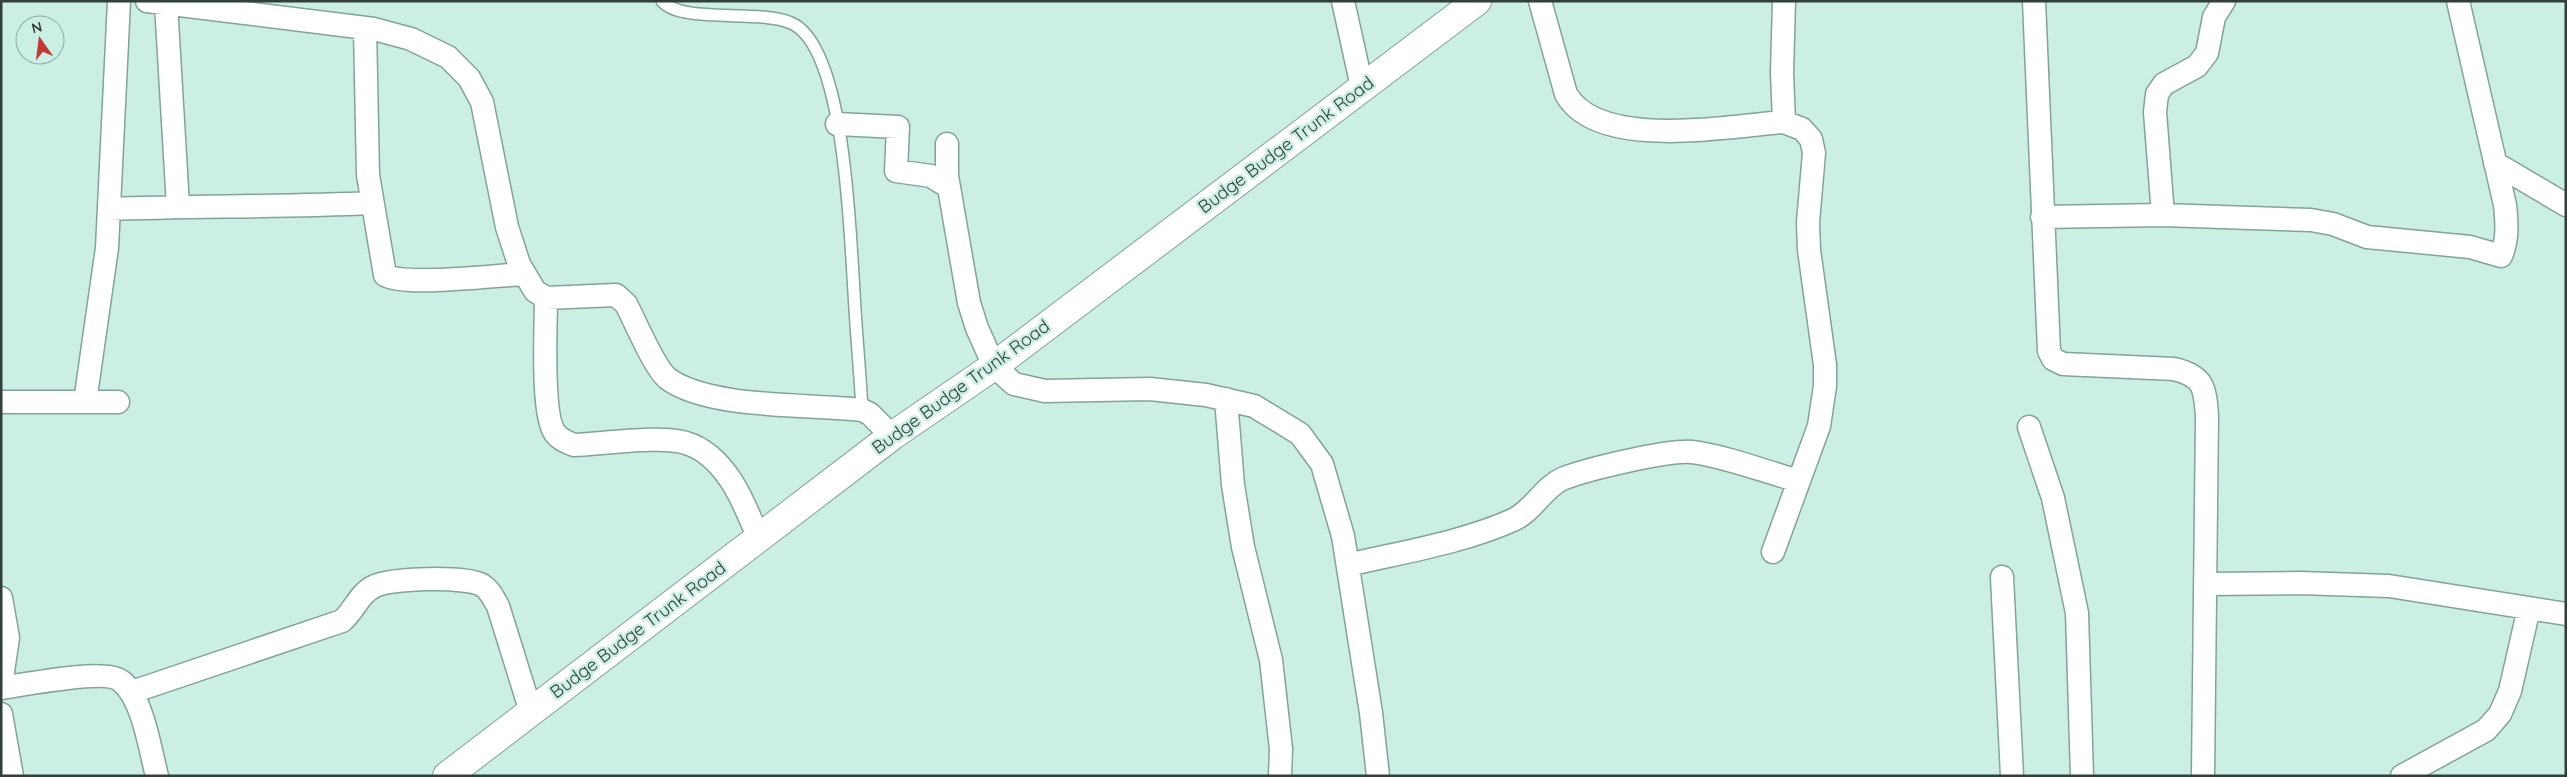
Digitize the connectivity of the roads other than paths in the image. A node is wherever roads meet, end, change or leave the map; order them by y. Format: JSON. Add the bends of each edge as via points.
{"nodes":[{"id":1,"x":119,"y":1,"type":"edge"},
{"id":2,"x":662,"y":1,"type":"edge"},
{"id":3,"x":1343,"y":1,"type":"edge"},
{"id":4,"x":1477,"y":1,"type":"edge"},
{"id":5,"x":1540,"y":1,"type":"edge"},
{"id":6,"x":1784,"y":1,"type":"edge"},
{"id":7,"x":2034,"y":1,"type":"edge"},
{"id":8,"x":2224,"y":1,"type":"edge"},
{"id":9,"x":2458,"y":1,"type":"edge"},
{"id":10,"x":156,"y":2,"type":"edge"},
{"id":11,"x":365,"y":28,"type":"junction"},
{"id":12,"x":1362,"y":87,"type":"junction"},
{"id":13,"x":1784,"y":122,"type":"junction"},
{"id":14,"x":837,"y":124,"type":"junction"},
{"id":15,"x":947,"y":144,"type":"dead end"},
{"id":16,"x":2495,"y":163,"type":"junction"},
{"id":17,"x":949,"y":187,"type":"junction"},
{"id":18,"x":372,"y":203,"type":"junction"},
{"id":19,"x":2566,"y":205,"type":"edge"},
{"id":20,"x":178,"y":206,"type":"junction"},
{"id":21,"x":109,"y":209,"type":"junction"},
{"id":22,"x":2162,"y":215,"type":"junction"},
{"id":23,"x":2042,"y":217,"type":"junction"},
{"id":24,"x":525,"y":274,"type":"junction"},
{"id":25,"x":546,"y":298,"type":"junction"},
{"id":26,"x":994,"y":366,"type":"junction"},
{"id":27,"x":1226,"y":399,"type":"junction"},
{"id":28,"x":1,"y":402,"type":"edge"},
{"id":29,"x":85,"y":402,"type":"junction"},
{"id":30,"x":118,"y":402,"type":"dead end"},
{"id":31,"x":862,"y":410,"type":"junction"},
{"id":32,"x":2029,"y":427,"type":"dead end"},
{"id":33,"x":892,"y":436,"type":"junction"},
{"id":34,"x":1799,"y":481,"type":"junction"},
{"id":35,"x":759,"y":538,"type":"junction"},
{"id":36,"x":1773,"y":552,"type":"dead end"},
{"id":37,"x":1348,"y":565,"type":"junction"},
{"id":38,"x":2002,"y":577,"type":"dead end"},
{"id":39,"x":2206,"y":584,"type":"junction"},
{"id":40,"x":1,"y":598,"type":"edge"},
{"id":41,"x":2529,"y":608,"type":"junction"},
{"id":42,"x":2566,"y":614,"type":"edge"},
{"id":43,"x":1,"y":687,"type":"edge"},
{"id":44,"x":132,"y":692,"type":"junction"},
{"id":45,"x":531,"y":712,"type":"junction"},
{"id":46,"x":1,"y":714,"type":"edge"},
{"id":47,"x":12,"y":776,"type":"edge"},
{"id":48,"x":158,"y":776,"type":"edge"},
{"id":49,"x":447,"y":776,"type":"edge"},
{"id":50,"x":1280,"y":776,"type":"edge"},
{"id":51,"x":1378,"y":776,"type":"edge"},
{"id":52,"x":2012,"y":776,"type":"edge"},
{"id":53,"x":2082,"y":776,"type":"edge"},
{"id":54,"x":2203,"y":776,"type":"edge"},
{"id":55,"x":2402,"y":776,"type":"edge"}],
"edges":[{"from":1,"to":21,"type":"street"},
{"from":2,"to":14,"type":"lane","via":[[684,14],[771,18],[792,23],[815,47],[828,82]]},
{"from":3,"to":12,"type":"street"},
{"from":4,"to":12,"type":"main road","name":"Budge Budge Trunk Road"},
{"from":5,"to":13,"type":"street","via":[[1566,94],[1573,106],[1588,117],[1639,131],[1660,132]]},
{"from":6,"to":13,"type":"street"},
{"from":7,"to":23,"type":"street"},
{"from":8,"to":22,"type":"street","via":[[2214,17],[2207,53],[2197,66],[2164,84],[2158,94],[2155,112]]},
{"from":9,"to":16,"type":"street"},
{"from":10,"to":11,"type":"street"},
{"from":10,"to":20,"type":"street"},
{"from":11,"to":18,"type":"street","via":[[367,153]]},
{"from":11,"to":24,"type":"street","via":[[411,39],[448,57],[469,78],[482,102],[507,227]]},
{"from":12,"to":26,"type":"main road","name":"Budge Budge Trunk Road"},
{"from":13,"to":34,"type":"street","via":[[1802,128],[1811,139],[1814,152],[1808,250],[1826,386],[1819,426]]},
{"from":14,"to":17,"type":"street","via":[[898,127],[896,171],[931,176]]},
{"from":14,"to":31,"type":"lane","via":[[844,155],[850,218]]},
{"from":15,"to":17,"type":"street"},
{"from":16,"to":19,"type":"street"},
{"from":16,"to":22,"type":"street","via":[[2507,229],[2501,256],[2470,247],[2367,237],[2333,224],[2311,220]]},
{"from":17,"to":26,"type":"street","via":[[969,303]]},
{"from":18,"to":20,"type":"street"},
{"from":18,"to":24,"type":"street","via":[[382,266],[385,275],[393,280]]},
{"from":20,"to":21,"type":"street"},
{"from":21,"to":29,"type":"street","via":[[107,248]]},
{"from":22,"to":23,"type":"street"},
{"from":23,"to":39,"type":"street","via":[[2049,351],[2053,359],[2063,364],[2188,372],[2199,380],[2206,393]]},
{"from":24,"to":25,"type":"street","via":[[535,291]]},
{"from":25,"to":31,"type":"street","via":[[616,295],[626,304],[666,377],[687,389],[726,399]]},
{"from":25,"to":35,"type":"street","via":[[548,411],[554,432],[561,440],[574,445],[662,440],[685,442],[702,450],[718,463],[733,483]]},
{"from":26,"to":27,"type":"street","via":[[1014,384],[1045,391],[1150,389]]},
{"from":26,"to":33,"type":"main road","name":"Budge Budge Trunk Road"},
{"from":27,"to":37,"type":"street","via":[[1254,406],[1300,434],[1306,442],[1322,464]]},
{"from":27,"to":50,"type":"street","via":[[1233,485],[1243,547],[1271,660],[1281,749]]},
{"from":28,"to":29,"type":"street"},
{"from":29,"to":30,"type":"street"},
{"from":31,"to":33,"type":"street"},
{"from":32,"to":53,"type":"street","via":[[2053,498],[2073,588]]},
{"from":33,"to":35,"type":"main road","name":"Budge Budge Trunk Road"},
{"from":34,"to":36,"type":"street"},
{"from":34,"to":37,"type":"street","via":[[1700,454],[1674,452],[1561,480],[1516,519],[1498,526],[1447,542]]},
{"from":35,"to":45,"type":"main road","name":"Budge Budge Trunk Road"},
{"from":37,"to":51,"type":"street"},
{"from":38,"to":52,"type":"street"},
{"from":39,"to":41,"type":"street","via":[[2389,586]]},
{"from":39,"to":54,"type":"street"},
{"from":40,"to":43,"type":"street","via":[[8,638]]},
{"from":41,"to":42,"type":"street"},
{"from":41,"to":55,"type":"street","via":[[2510,691],[2500,714],[2486,730]]},
{"from":43,"to":44,"type":"street","via":[[106,676],[121,680]]},
{"from":44,"to":45,"type":"street","via":[[342,621],[360,598],[376,585],[448,579],[467,580],[482,585],[490,592],[498,606]]},
{"from":44,"to":48,"type":"street"},
{"from":45,"to":49,"type":"main road","name":"Budge Budge Trunk Road"},
{"from":46,"to":47,"type":"street"}]}
